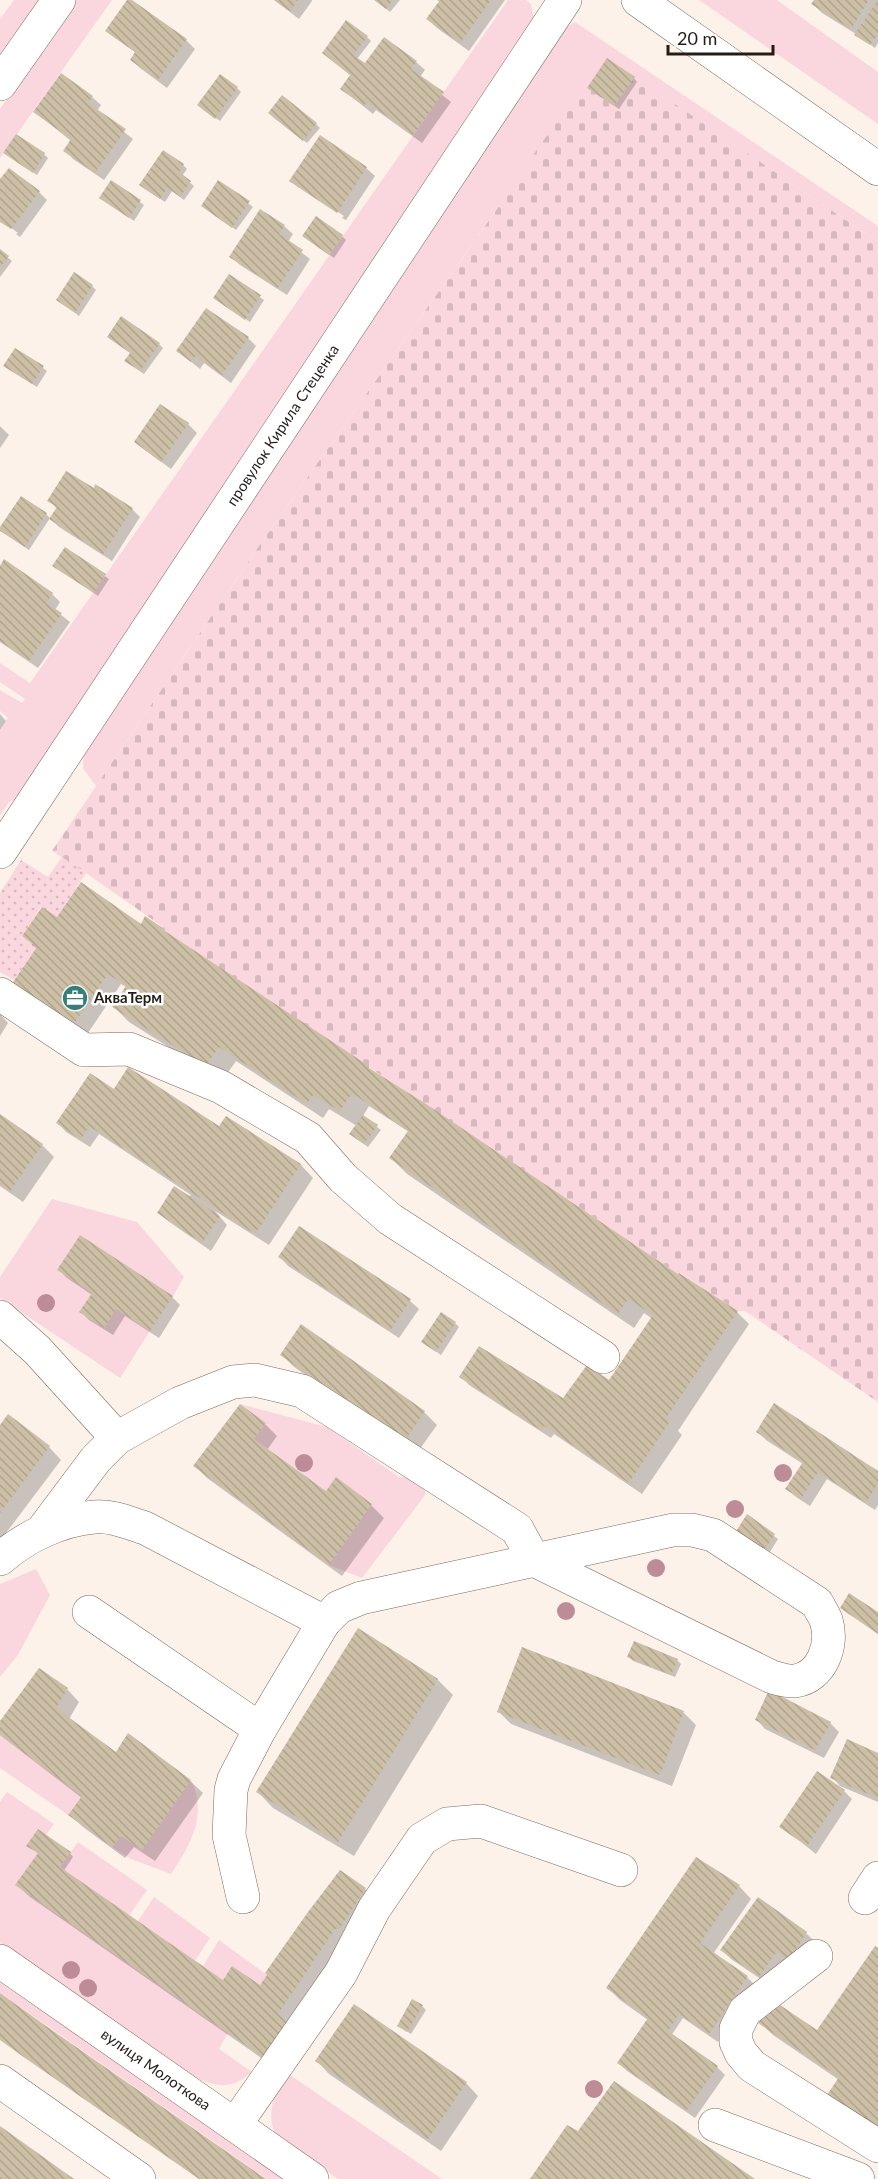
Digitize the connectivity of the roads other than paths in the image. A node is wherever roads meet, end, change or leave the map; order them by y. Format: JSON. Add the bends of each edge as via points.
{"nodes":[{"id":1,"x":59,"y":0,"type":"edge"},
{"id":2,"x":565,"y":0,"type":"edge"},
{"id":3,"x":638,"y":0,"type":"edge"},
{"id":4,"x":0,"y":84,"type":"edge"},
{"id":5,"x":878,"y":168,"type":"edge"},
{"id":6,"x":0,"y":852,"type":"edge"},
{"id":7,"x":0,"y":994,"type":"edge"},
{"id":8,"x":0,"y":1317,"type":"edge"},
{"id":9,"x":603,"y":1357,"type":"dead end"},
{"id":10,"x":117,"y":1438,"type":"junction"},
{"id":11,"x":42,"y":1531,"type":"junction"},
{"id":12,"x":0,"y":1559,"type":"edge"},
{"id":13,"x":534,"y":1560,"type":"junction"},
{"id":14,"x":89,"y":1612,"type":"dead end"},
{"id":15,"x":324,"y":1622,"type":"junction"},
{"id":16,"x":260,"y":1729,"type":"junction"},
{"id":17,"x":621,"y":1870,"type":"dead end"},
{"id":18,"x":243,"y":1897,"type":"dead end"},
{"id":19,"x":816,"y":1956,"type":"dead end"},
{"id":20,"x":0,"y":1961,"type":"edge"},
{"id":21,"x":2,"y":2087,"type":"edge"},
{"id":22,"x":235,"y":2125,"type":"junction"},
{"id":23,"x":715,"y":2125,"type":"dead end"},
{"id":24,"x":878,"y":2146,"type":"edge"},
{"id":25,"x":799,"y":2169,"type":"edge"},
{"id":26,"x":139,"y":2179,"type":"edge"},
{"id":27,"x":312,"y":2179,"type":"edge"},
{"id":28,"x":858,"y":2179,"type":"edge"}],
"edges":[{"from":1,"to":4,"type":"street"},
{"from":2,"to":6,"type":"street","name":"провулок Кирила Стеценка"},
{"from":3,"to":5,"type":"street"},
{"from":7,"to":9,"type":"street","via":[[84,1050],[129,1049],[221,1087],[308,1138],[343,1178],[390,1220]]},
{"from":8,"to":10,"type":"street","via":[[37,1350]]},
{"from":10,"to":11,"type":"street","via":[[96,1459]]},
{"from":10,"to":13,"type":"street","via":[[180,1403],[233,1382],[255,1380],[302,1392],[517,1529]]},
{"from":11,"to":12,"type":"street"},
{"from":11,"to":15,"type":"street","via":[[95,1517],[145,1527]]},
{"from":13,"to":13,"type":"street","via":[[673,1530],[713,1535],[817,1603],[826,1621],[826,1654],[819,1669],[807,1677],[793,1681],[772,1677]]},
{"from":13,"to":15,"type":"street","via":[[361,1598],[339,1606]]},
{"from":14,"to":16,"type":"street"},
{"from":15,"to":16,"type":"street"},
{"from":16,"to":18,"type":"street","via":[[234,1779],[229,1803],[229,1835]]},
{"from":17,"to":22,"type":"street","via":[[482,1821],[447,1824],[422,1839],[374,1909],[341,1973]]},
{"from":19,"to":24,"type":"street","via":[[745,2012],[736,2029],[736,2042],[752,2066]]},
{"from":20,"to":22,"type":"street","name":"вулиця Молоткова"},
{"from":21,"to":26,"type":"street"},
{"from":22,"to":27,"type":"street","name":"вулиця Молоткова"},
{"from":23,"to":25,"type":"street"},
{"from":25,"to":28,"type":"street"}]}
